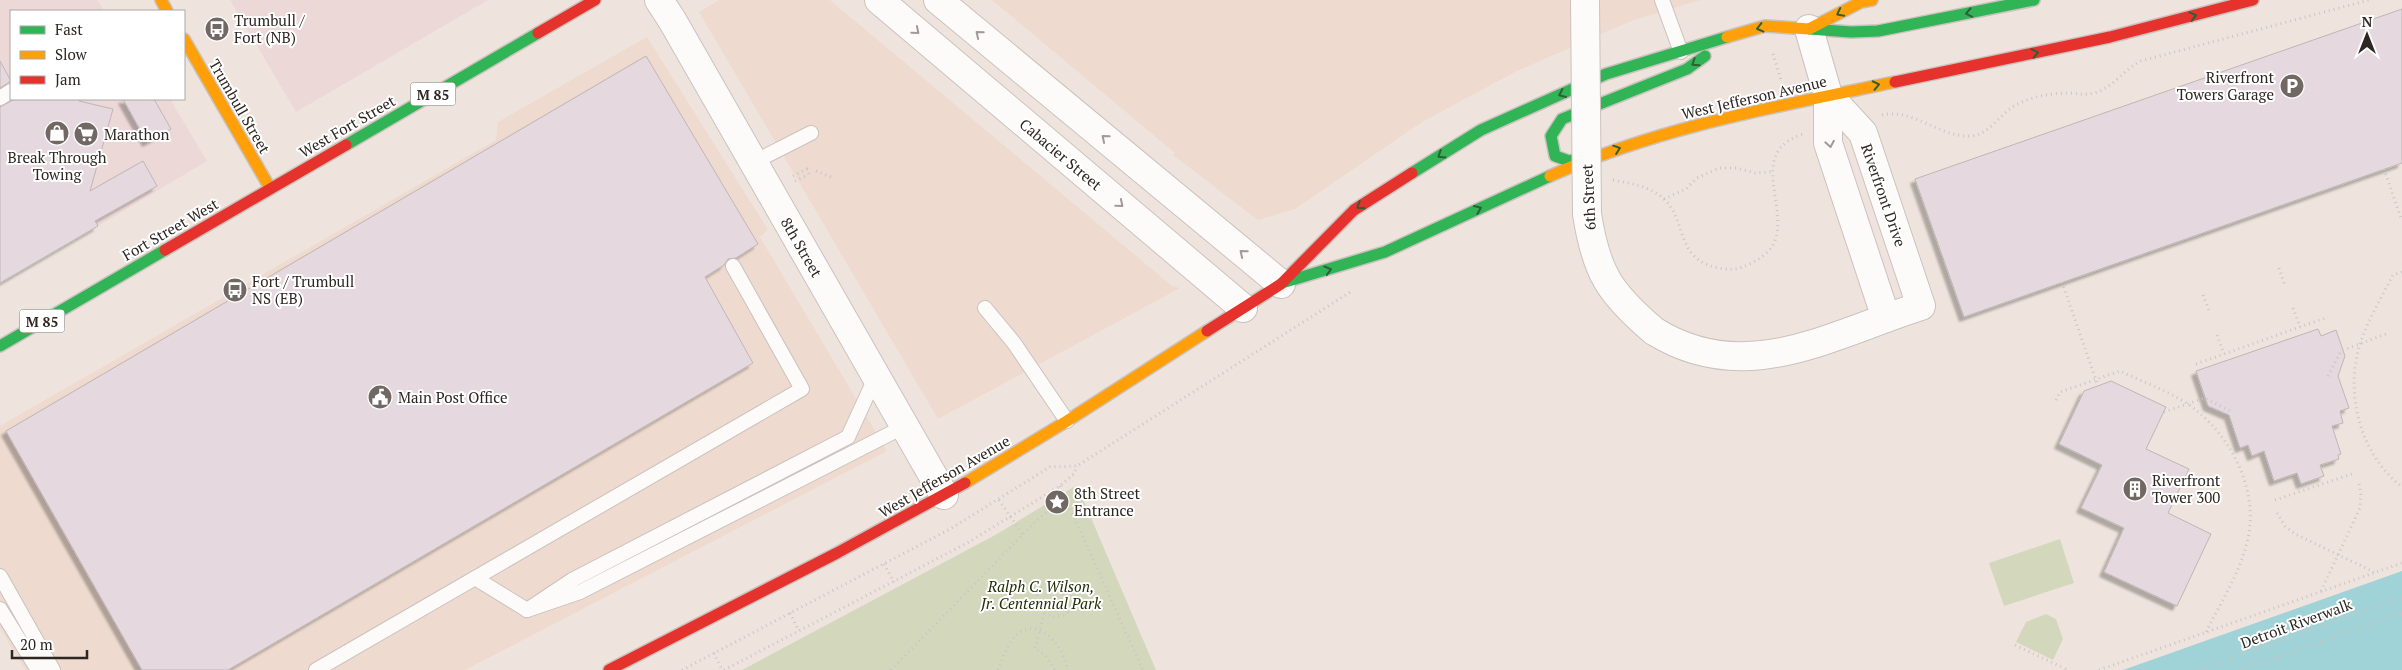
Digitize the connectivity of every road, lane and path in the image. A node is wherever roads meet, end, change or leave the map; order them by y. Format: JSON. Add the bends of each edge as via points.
{"nodes":[{"id":1,"x":595,"y":0,"type":"edge"},
{"id":2,"x":659,"y":0,"type":"edge"},
{"id":3,"x":879,"y":0,"type":"edge"},
{"id":4,"x":938,"y":0,"type":"edge"},
{"id":5,"x":1585,"y":0,"type":"edge"},
{"id":6,"x":1662,"y":0,"type":"edge"},
{"id":7,"x":1872,"y":0,"type":"edge"},
{"id":8,"x":2034,"y":0,"type":"edge"},
{"id":9,"x":2253,"y":0,"type":"edge"},
{"id":10,"x":2369,"y":0,"type":"edge"},
{"id":11,"x":165,"y":4,"type":"edge"},
{"id":12,"x":152,"y":10,"type":"edge"},
{"id":13,"x":1809,"y":29,"type":"junction"},
{"id":14,"x":1736,"y":36,"type":"junction"},
{"id":15,"x":185,"y":41,"type":"edge"},
{"id":16,"x":1681,"y":52,"type":"junction"},
{"id":17,"x":1773,"y":54,"type":"dead end"},
{"id":18,"x":1781,"y":82,"type":"dead end"},
{"id":19,"x":1828,"y":95,"type":"junction"},
{"id":20,"x":1880,"y":116,"type":"dead end"},
{"id":21,"x":811,"y":132,"type":"dead end"},
{"id":22,"x":1806,"y":133,"type":"dead end"},
{"id":23,"x":1595,"y":156,"type":"junction"},
{"id":24,"x":754,"y":162,"type":"junction"},
{"id":25,"x":2384,"y":169,"type":"dead end"},
{"id":26,"x":816,"y":171,"type":"dead end"},
{"id":27,"x":1771,"y":172,"type":"junction"},
{"id":28,"x":793,"y":176,"type":"dead end"},
{"id":29,"x":834,"y":178,"type":"dead end"},
{"id":30,"x":1613,"y":180,"type":"dead end"},
{"id":31,"x":795,"y":181,"type":"dead end"},
{"id":32,"x":270,"y":188,"type":"junction"},
{"id":33,"x":1664,"y":200,"type":"junction"},
{"id":34,"x":2402,"y":221,"type":"edge"},
{"id":35,"x":733,"y":266,"type":"dead end"},
{"id":36,"x":2279,"y":268,"type":"dead end"},
{"id":37,"x":2402,"y":272,"type":"edge"},
{"id":38,"x":2062,"y":282,"type":"dead end"},
{"id":39,"x":1281,"y":284,"type":"junction"},
{"id":40,"x":2285,"y":286,"type":"dead end"},
{"id":41,"x":2203,"y":295,"type":"dead end"},
{"id":42,"x":1921,"y":306,"type":"joint"},
{"id":43,"x":985,"y":308,"type":"dead end"},
{"id":44,"x":1243,"y":308,"type":"junction"},
{"id":45,"x":2293,"y":308,"type":"dead end"},
{"id":46,"x":2210,"y":312,"type":"dead end"},
{"id":47,"x":2328,"y":317,"type":"dead end"},
{"id":48,"x":1886,"y":318,"type":"junction"},
{"id":49,"x":2300,"y":327,"type":"junction"},
{"id":50,"x":2386,"y":334,"type":"dead end"},
{"id":51,"x":2217,"y":335,"type":"dead end"},
{"id":52,"x":0,"y":346,"type":"edge"},
{"id":53,"x":2224,"y":354,"type":"junction"},
{"id":54,"x":1246,"y":357,"type":"dead end"},
{"id":55,"x":2196,"y":364,"type":"dead end"},
{"id":56,"x":876,"y":376,"type":"junction"},
{"id":57,"x":2328,"y":376,"type":"dead end"},
{"id":58,"x":2098,"y":386,"type":"dead end"},
{"id":59,"x":2056,"y":400,"type":"dead end"},
{"id":60,"x":2164,"y":412,"type":"dead end"},
{"id":61,"x":2232,"y":412,"type":"dead end"},
{"id":62,"x":1067,"y":421,"type":"junction"},
{"id":63,"x":905,"y":426,"type":"junction"},
{"id":64,"x":1077,"y":466,"type":"junction"},
{"id":65,"x":2352,"y":474,"type":"dead end"},
{"id":66,"x":2359,"y":483,"type":"dead end"},
{"id":67,"x":1060,"y":486,"type":"junction"},
{"id":68,"x":2402,"y":487,"type":"edge"},
{"id":69,"x":944,"y":495,"type":"junction"},
{"id":70,"x":1064,"y":497,"type":"junction"},
{"id":71,"x":999,"y":500,"type":"junction"},
{"id":72,"x":2275,"y":500,"type":"dead end"},
{"id":73,"x":2277,"y":513,"type":"dead end"},
{"id":74,"x":1011,"y":517,"type":"junction"},
{"id":75,"x":1023,"y":535,"type":"junction"},
{"id":76,"x":2338,"y":554,"type":"junction"},
{"id":77,"x":2402,"y":563,"type":"edge"},
{"id":78,"x":884,"y":564,"type":"junction"},
{"id":79,"x":2375,"y":572,"type":"junction"},
{"id":80,"x":0,"y":576,"type":"edge"},
{"id":81,"x":475,"y":578,"type":"junction"},
{"id":82,"x":894,"y":582,"type":"junction"},
{"id":83,"x":2320,"y":592,"type":"junction"},
{"id":84,"x":2402,"y":597,"type":"edge"},
{"id":85,"x":0,"y":609,"type":"edge"},
{"id":86,"x":527,"y":610,"type":"junction"},
{"id":87,"x":1044,"y":613,"type":"junction"},
{"id":88,"x":2402,"y":613,"type":"edge"},
{"id":89,"x":790,"y":614,"type":"junction"},
{"id":90,"x":799,"y":631,"type":"junction"},
{"id":91,"x":1040,"y":631,"type":"junction"},
{"id":92,"x":2206,"y":632,"type":"junction"},
{"id":93,"x":2016,"y":645,"type":"dead end"},
{"id":94,"x":714,"y":653,"type":"junction"},
{"id":95,"x":38,"y":670,"type":"edge"},
{"id":96,"x":53,"y":670,"type":"edge"},
{"id":97,"x":316,"y":670,"type":"edge"},
{"id":98,"x":609,"y":670,"type":"edge"},
{"id":99,"x":682,"y":670,"type":"edge"},
{"id":100,"x":723,"y":670,"type":"edge"},
{"id":101,"x":892,"y":670,"type":"edge"},
{"id":102,"x":998,"y":670,"type":"edge"},
{"id":103,"x":1055,"y":670,"type":"edge"},
{"id":104,"x":1067,"y":670,"type":"edge"},
{"id":105,"x":1143,"y":670,"type":"edge"},
{"id":106,"x":2068,"y":670,"type":"edge"},
{"id":107,"x":2099,"y":670,"type":"edge"},
{"id":108,"x":2197,"y":670,"type":"edge"},
{"id":109,"x":2240,"y":670,"type":"edge"}],
"edges":[{"from":1,"to":32,"type":"main road","name":"West Fort Street","number":"M 85"},
{"from":2,"to":24,"type":"street","name":"8th Street"},
{"from":3,"to":44,"type":"street","name":"Cabacier Street","one_way":true},
{"from":39,"to":4,"type":"street","one_way":true},
{"from":5,"to":48,"type":"street","name":"6th Street","bridge":true,"via":[[1586,214],[1591,240],[1607,282],[1618,299],[1672,342],[1720,356],[1745,357],[1800,348]]},
{"from":6,"to":16,"type":"lane"},
{"from":7,"to":13,"type":"main road","one_way":true,"via":[[1861,2]]},
{"from":8,"to":13,"type":"main road","name":"West Jefferson Avenue","one_way":true,"via":[[1878,31]]},
{"from":19,"to":9,"type":"main road","name":"West Jefferson Avenue","one_way":true,"via":[[2110,37]]},
{"from":10,"to":20,"type":"path","via":[[2141,60],[2096,93],[2051,94],[2016,105],[1984,133],[1976,136],[1949,134],[1900,114]]},
{"from":11,"to":12,"type":"lane"},
{"from":13,"to":14,"type":"main road","name":"West Jefferson Avenue","one_way":true,"via":[[1765,26]]},
{"from":13,"to":19,"type":"street","name":"Riverfront Drive"},
{"from":14,"to":16,"type":"main road","name":"West Jefferson Avenue"},
{"from":14,"to":23,"type":"main road","one_way":true,"via":[[1687,69],[1562,119],[1552,131],[1550,144],[1555,156],[1570,161]]},
{"from":15,"to":32,"type":"main road","name":"Trumbull Street"},
{"from":16,"to":39,"type":"main road","name":"West Jefferson Avenue","one_way":true,"via":[[1606,74],[1481,130],[1354,210]]},
{"from":17,"to":18,"type":"path"},
{"from":23,"to":19,"type":"main road","name":"West Jefferson Avenue","one_way":true,"via":[[1689,127]]},
{"from":19,"to":42,"type":"street","name":"Riverfront Drive","via":[[1863,132]]},
{"from":19,"to":48,"type":"street","name":"Riverfront Drive","one_way":true,"via":[[1828,143]]},
{"from":21,"to":24,"type":"lane"},
{"from":22,"to":27,"type":"path","via":[[1786,142]]},
{"from":39,"to":23,"type":"main road","name":"West Jefferson Avenue","one_way":true,"via":[[1385,252]]},
{"from":24,"to":56,"type":"street","name":"8th Street"},
{"from":25,"to":34,"type":"path"},
{"from":26,"to":29,"type":"path"},
{"from":27,"to":33,"type":"path","via":[[1720,168],[1697,178],[1686,189]]},
{"from":27,"to":33,"type":"path","via":[[1779,215],[1778,233],[1772,248],[1741,269],[1713,267],[1699,259],[1682,239],[1671,209]]},
{"from":28,"to":31,"type":"path","via":[[807,169],[808,175]]},
{"from":30,"to":33,"type":"path","via":[[1642,185]]},
{"from":32,"to":52,"type":"main road","name":"Fort Street West","number":"M 85"},
{"from":35,"to":81,"type":"lane","via":[[802,389]]},
{"from":36,"to":40,"type":"path"},
{"from":37,"to":68,"type":"path","via":[[2393,275],[2364,335],[2357,354],[2354,384],[2357,416],[2368,445],[2381,466]]},
{"from":38,"to":58,"type":"path","bridge":true},
{"from":39,"to":44,"type":"main road","name":"West Jefferson Avenue"},
{"from":41,"to":46,"type":"path"},
{"from":42,"to":48,"type":"street","name":"6th Street"},
{"from":43,"to":62,"type":"lane","via":[[1014,343]]},
{"from":44,"to":62,"type":"main road","name":"West Jefferson Avenue"},
{"from":45,"to":49,"type":"path"},
{"from":47,"to":49,"type":"path"},
{"from":49,"to":53,"type":"path"},
{"from":50,"to":57,"type":"path","bridge":true,"via":[[2341,351]]},
{"from":51,"to":53,"type":"path"},
{"from":53,"to":55,"type":"path"},
{"from":54,"to":64,"type":"path"},
{"from":56,"to":63,"type":"street","name":"8th Street"},
{"from":56,"to":86,"type":"lane","via":[[848,437],[572,580]]},
{"from":59,"to":92,"type":"path","via":[[2060,392],[2120,371],[2185,402],[2212,425],[2227,444],[2246,484],[2250,530],[2239,566]]},
{"from":60,"to":61,"type":"path","bridge":true,"via":[[2205,398]]},
{"from":62,"to":69,"type":"main road","name":"West Jefferson Avenue"},
{"from":63,"to":69,"type":"street","name":"8th Street"},
{"from":63,"to":86,"type":"lane","via":[[580,592]]},
{"from":64,"to":67,"type":"path","via":[[1074,474]]},
{"from":64,"to":71,"type":"path","via":[[1050,467]]},
{"from":65,"to":72,"type":"path"},
{"from":66,"to":76,"type":"path","via":[[2360,508]]},
{"from":67,"to":70,"type":"path"},
{"from":67,"to":74,"type":"path"},
{"from":69,"to":98,"type":"main road","name":"West Jefferson Avenue"},
{"from":70,"to":75,"type":"path"},
{"from":70,"to":105,"type":"path"},
{"from":71,"to":74,"type":"path"},
{"from":71,"to":78,"type":"path"},
{"from":73,"to":76,"type":"path","via":[[2292,532]]},
{"from":74,"to":75,"type":"path"},
{"from":74,"to":82,"type":"path"},
{"from":75,"to":101,"type":"path"},
{"from":76,"to":79,"type":"path"},
{"from":76,"to":83,"type":"path"},
{"from":77,"to":79,"type":"path"},
{"from":78,"to":82,"type":"path"},
{"from":78,"to":89,"type":"path"},
{"from":79,"to":83,"type":"path"},
{"from":80,"to":96,"type":"lane"},
{"from":81,"to":86,"type":"lane"},
{"from":81,"to":97,"type":"lane"},
{"from":82,"to":90,"type":"path"},
{"from":83,"to":92,"type":"path"},
{"from":84,"to":108,"type":"path","name":"Detroit Riverwalk"},
{"from":85,"to":95,"type":"lane"},
{"from":87,"to":87,"type":"path","via":[[1061,617],[1069,610],[1066,596],[1051,585],[1039,588],[1037,592]]},
{"from":87,"to":91,"type":"path"},
{"from":88,"to":109,"type":"path"},
{"from":89,"to":90,"type":"path"},
{"from":89,"to":94,"type":"path"},
{"from":90,"to":100,"type":"path"},
{"from":91,"to":102,"type":"path","via":[[1018,633]]},
{"from":91,"to":103,"type":"path","via":[[1035,649],[1046,655]]},
{"from":91,"to":104,"type":"path","via":[[1058,645]]},
{"from":92,"to":107,"type":"path"},
{"from":93,"to":106,"type":"path"},
{"from":94,"to":99,"type":"path"},
{"from":94,"to":100,"type":"path"}]}
